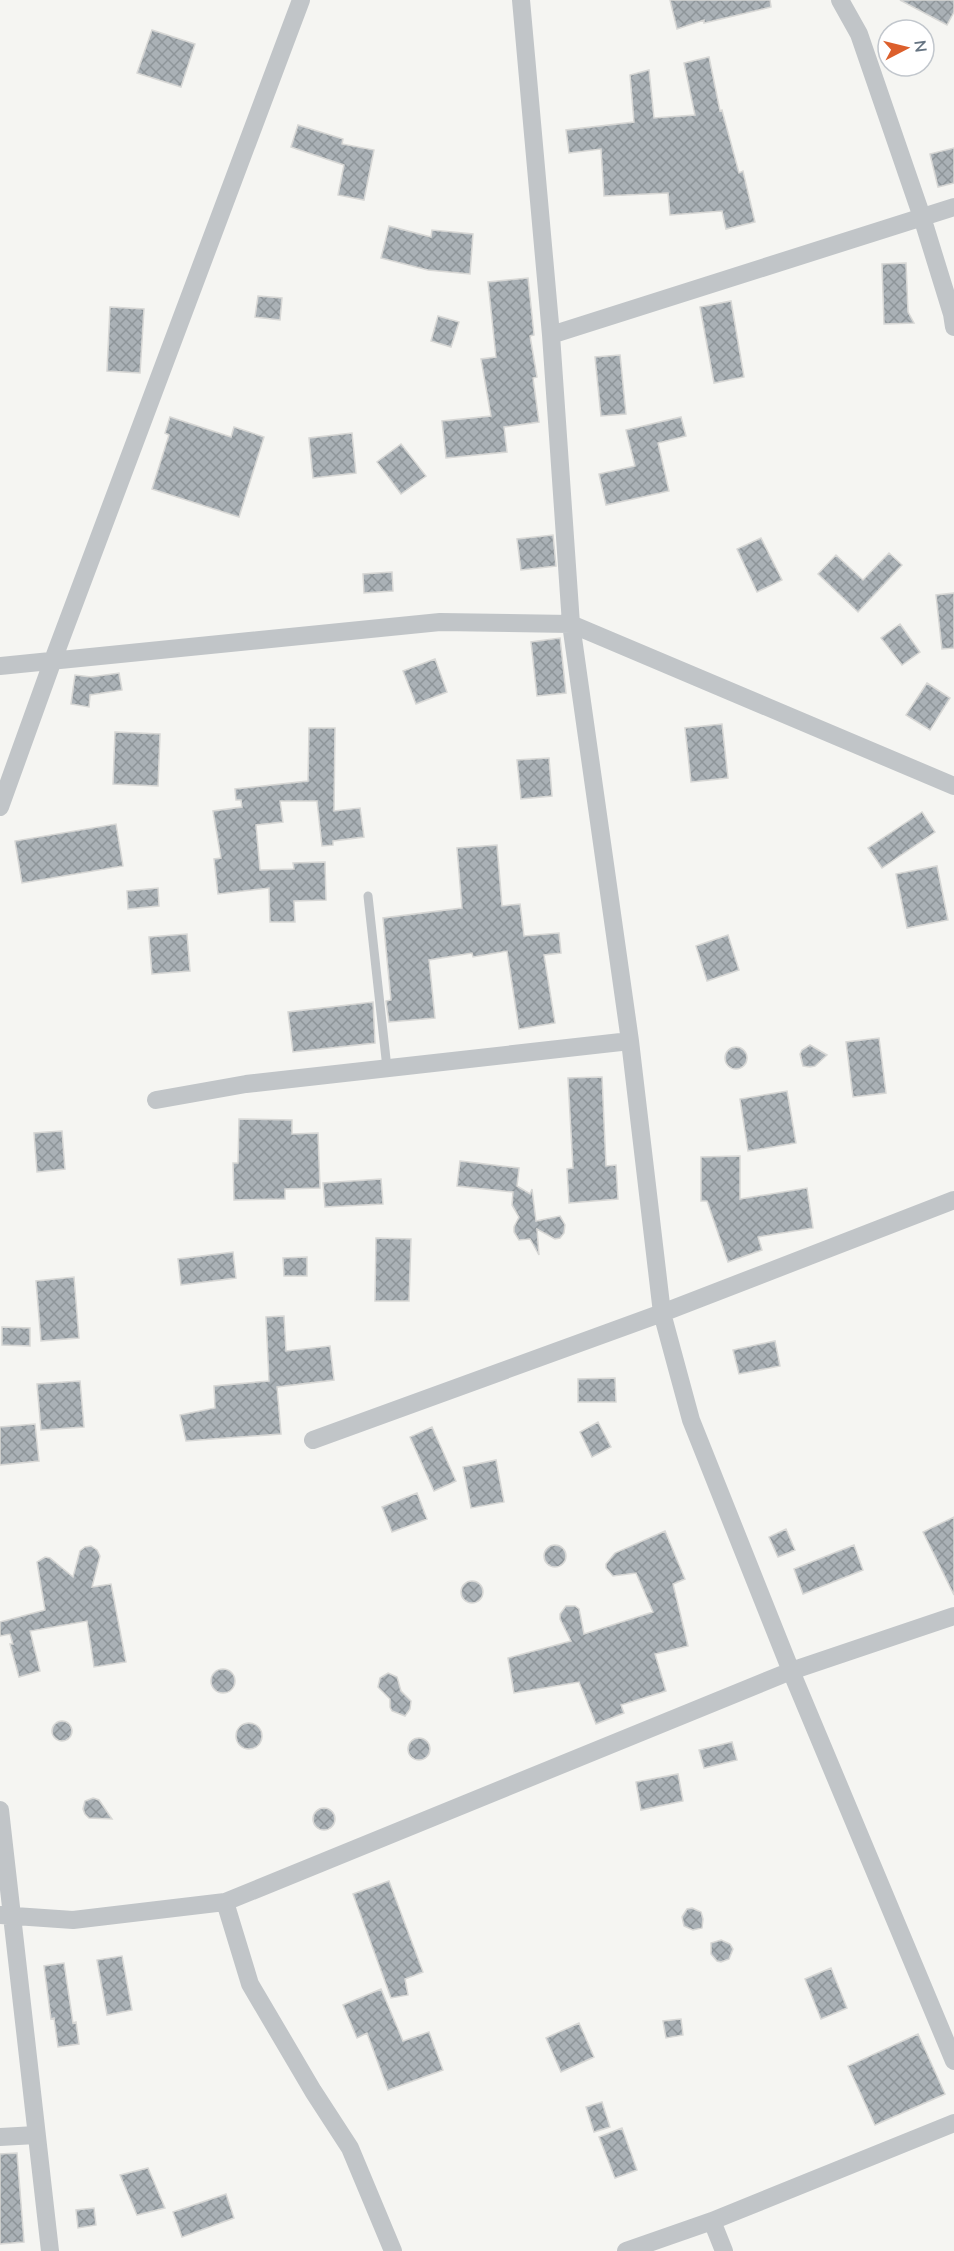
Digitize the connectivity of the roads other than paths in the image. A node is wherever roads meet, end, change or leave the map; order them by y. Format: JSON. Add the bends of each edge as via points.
{"nodes":[{"id":1,"x":301,"y":0,"type":"edge"},
{"id":2,"x":521,"y":0,"type":"edge"},
{"id":3,"x":840,"y":0,"type":"edge"},
{"id":4,"x":954,"y":207,"type":"edge"},
{"id":5,"x":922,"y":217,"type":"junction"},
{"id":6,"x":954,"y":327,"type":"edge"},
{"id":7,"x":551,"y":335,"type":"junction"},
{"id":8,"x":571,"y":624,"type":"junction"},
{"id":9,"x":53,"y":660,"type":"junction"},
{"id":10,"x":0,"y":666,"type":"edge"},
{"id":11,"x":954,"y":786,"type":"edge"},
{"id":12,"x":0,"y":807,"type":"edge"},
{"id":13,"x":368,"y":896,"type":"dead end"},
{"id":14,"x":630,"y":1041,"type":"junction"},
{"id":15,"x":387,"y":1068,"type":"junction"},
{"id":16,"x":156,"y":1100,"type":"dead end"},
{"id":17,"x":954,"y":1200,"type":"edge"},
{"id":18,"x":662,"y":1312,"type":"junction"},
{"id":19,"x":313,"y":1440,"type":"dead end"},
{"id":20,"x":954,"y":1616,"type":"edge"},
{"id":21,"x":791,"y":1671,"type":"junction"},
{"id":22,"x":0,"y":1810,"type":"edge"},
{"id":23,"x":225,"y":1902,"type":"junction"},
{"id":24,"x":6,"y":1916,"type":"edge"},
{"id":25,"x":954,"y":2061,"type":"edge"},
{"id":26,"x":954,"y":2123,"type":"edge"},
{"id":27,"x":36,"y":2135,"type":"junction"},
{"id":28,"x":0,"y":2138,"type":"edge"},
{"id":29,"x":712,"y":2221,"type":"junction"},
{"id":30,"x":50,"y":2251,"type":"edge"},
{"id":31,"x":393,"y":2251,"type":"edge"},
{"id":32,"x":626,"y":2251,"type":"edge"},
{"id":33,"x":724,"y":2251,"type":"edge"}],
"edges":[{"from":1,"to":9,"type":"street"},
{"from":2,"to":7,"type":"street"},
{"from":3,"to":5,"type":"street","via":[[859,34]]},
{"from":4,"to":5,"type":"street"},
{"from":5,"to":6,"type":"street"},
{"from":5,"to":7,"type":"street"},
{"from":7,"to":8,"type":"street"},
{"from":8,"to":9,"type":"street","via":[[440,622]]},
{"from":8,"to":11,"type":"street"},
{"from":8,"to":14,"type":"street"},
{"from":9,"to":10,"type":"street"},
{"from":9,"to":12,"type":"street"},
{"from":13,"to":15,"type":"lane"},
{"from":14,"to":15,"type":"street"},
{"from":14,"to":18,"type":"street"},
{"from":15,"to":16,"type":"street","via":[[246,1084]]},
{"from":17,"to":18,"type":"street"},
{"from":18,"to":19,"type":"street"},
{"from":18,"to":21,"type":"street","via":[[691,1420]]},
{"from":20,"to":21,"type":"street"},
{"from":21,"to":23,"type":"street"},
{"from":21,"to":25,"type":"street"},
{"from":22,"to":24,"type":"street"},
{"from":23,"to":24,"type":"street","via":[[73,1920]]},
{"from":23,"to":31,"type":"street","via":[[249,1984],[350,2148]]},
{"from":24,"to":27,"type":"street"},
{"from":26,"to":29,"type":"street"},
{"from":27,"to":28,"type":"street"},
{"from":27,"to":30,"type":"street"},
{"from":29,"to":32,"type":"street"},
{"from":29,"to":33,"type":"street"}]}
